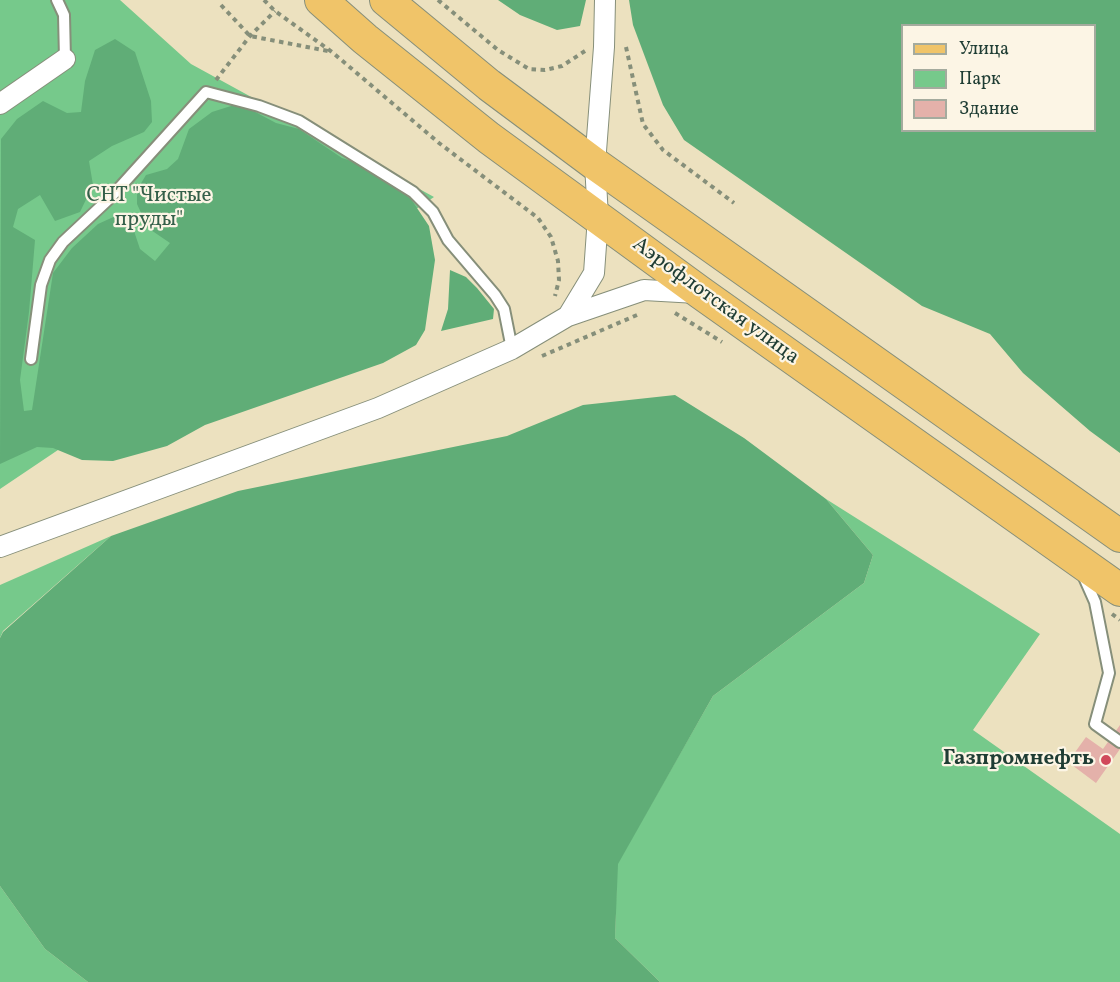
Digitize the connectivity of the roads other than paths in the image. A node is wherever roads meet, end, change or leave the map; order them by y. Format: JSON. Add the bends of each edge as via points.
{"nodes":[{"id":1,"x":57,"y":0,"type":"edge"},
{"id":2,"x":321,"y":0,"type":"edge"},
{"id":3,"x":386,"y":0,"type":"edge"},
{"id":4,"x":604,"y":0,"type":"edge"},
{"id":5,"x":65,"y":59,"type":"joint"},
{"id":6,"x":0,"y":104,"type":"edge"},
{"id":7,"x":595,"y":164,"type":"junction"},
{"id":8,"x":598,"y":217,"type":"junction"},
{"id":9,"x":701,"y":293,"type":"junction"},
{"id":10,"x":568,"y":316,"type":"junction"},
{"id":11,"x":512,"y":349,"type":"junction"},
{"id":12,"x":31,"y":359,"type":"dead end"},
{"id":13,"x":1120,"y":536,"type":"edge"},
{"id":14,"x":0,"y":547,"type":"edge"},
{"id":15,"x":1107,"y":596,"type":"edge"},
{"id":16,"x":1120,"y":742,"type":"edge"}],
"edges":[{"from":1,"to":5,"type":"lane","via":[[64,15]]},
{"from":2,"to":8,"type":"main road","name":"Аэрофлотская улица","via":[[489,138]]},
{"from":3,"to":7,"type":"main road","name":"Аэрофлотская улица","via":[[489,85]]},
{"from":4,"to":7,"type":"street"},
{"from":5,"to":6,"type":"street"},
{"from":7,"to":8,"type":"street"},
{"from":7,"to":13,"type":"main road","name":"Аэрофлотская улица"},
{"from":8,"to":9,"type":"main road","name":"Аэрофлотская улица"},
{"from":8,"to":10,"type":"street","via":[[594,273]]},
{"from":9,"to":10,"type":"street","via":[[644,290]]},
{"from":9,"to":15,"type":"main road","name":"Аэрофлотская улица","via":[[1078,561]]},
{"from":10,"to":11,"type":"street"},
{"from":11,"to":12,"type":"lane","via":[[504,309],[448,240],[433,212],[413,192],[299,121],[206,92],[50,260],[41,285]]},
{"from":11,"to":14,"type":"street","via":[[378,408]]},
{"from":15,"to":16,"type":"lane","via":[[1109,673],[1095,724]]}]}
